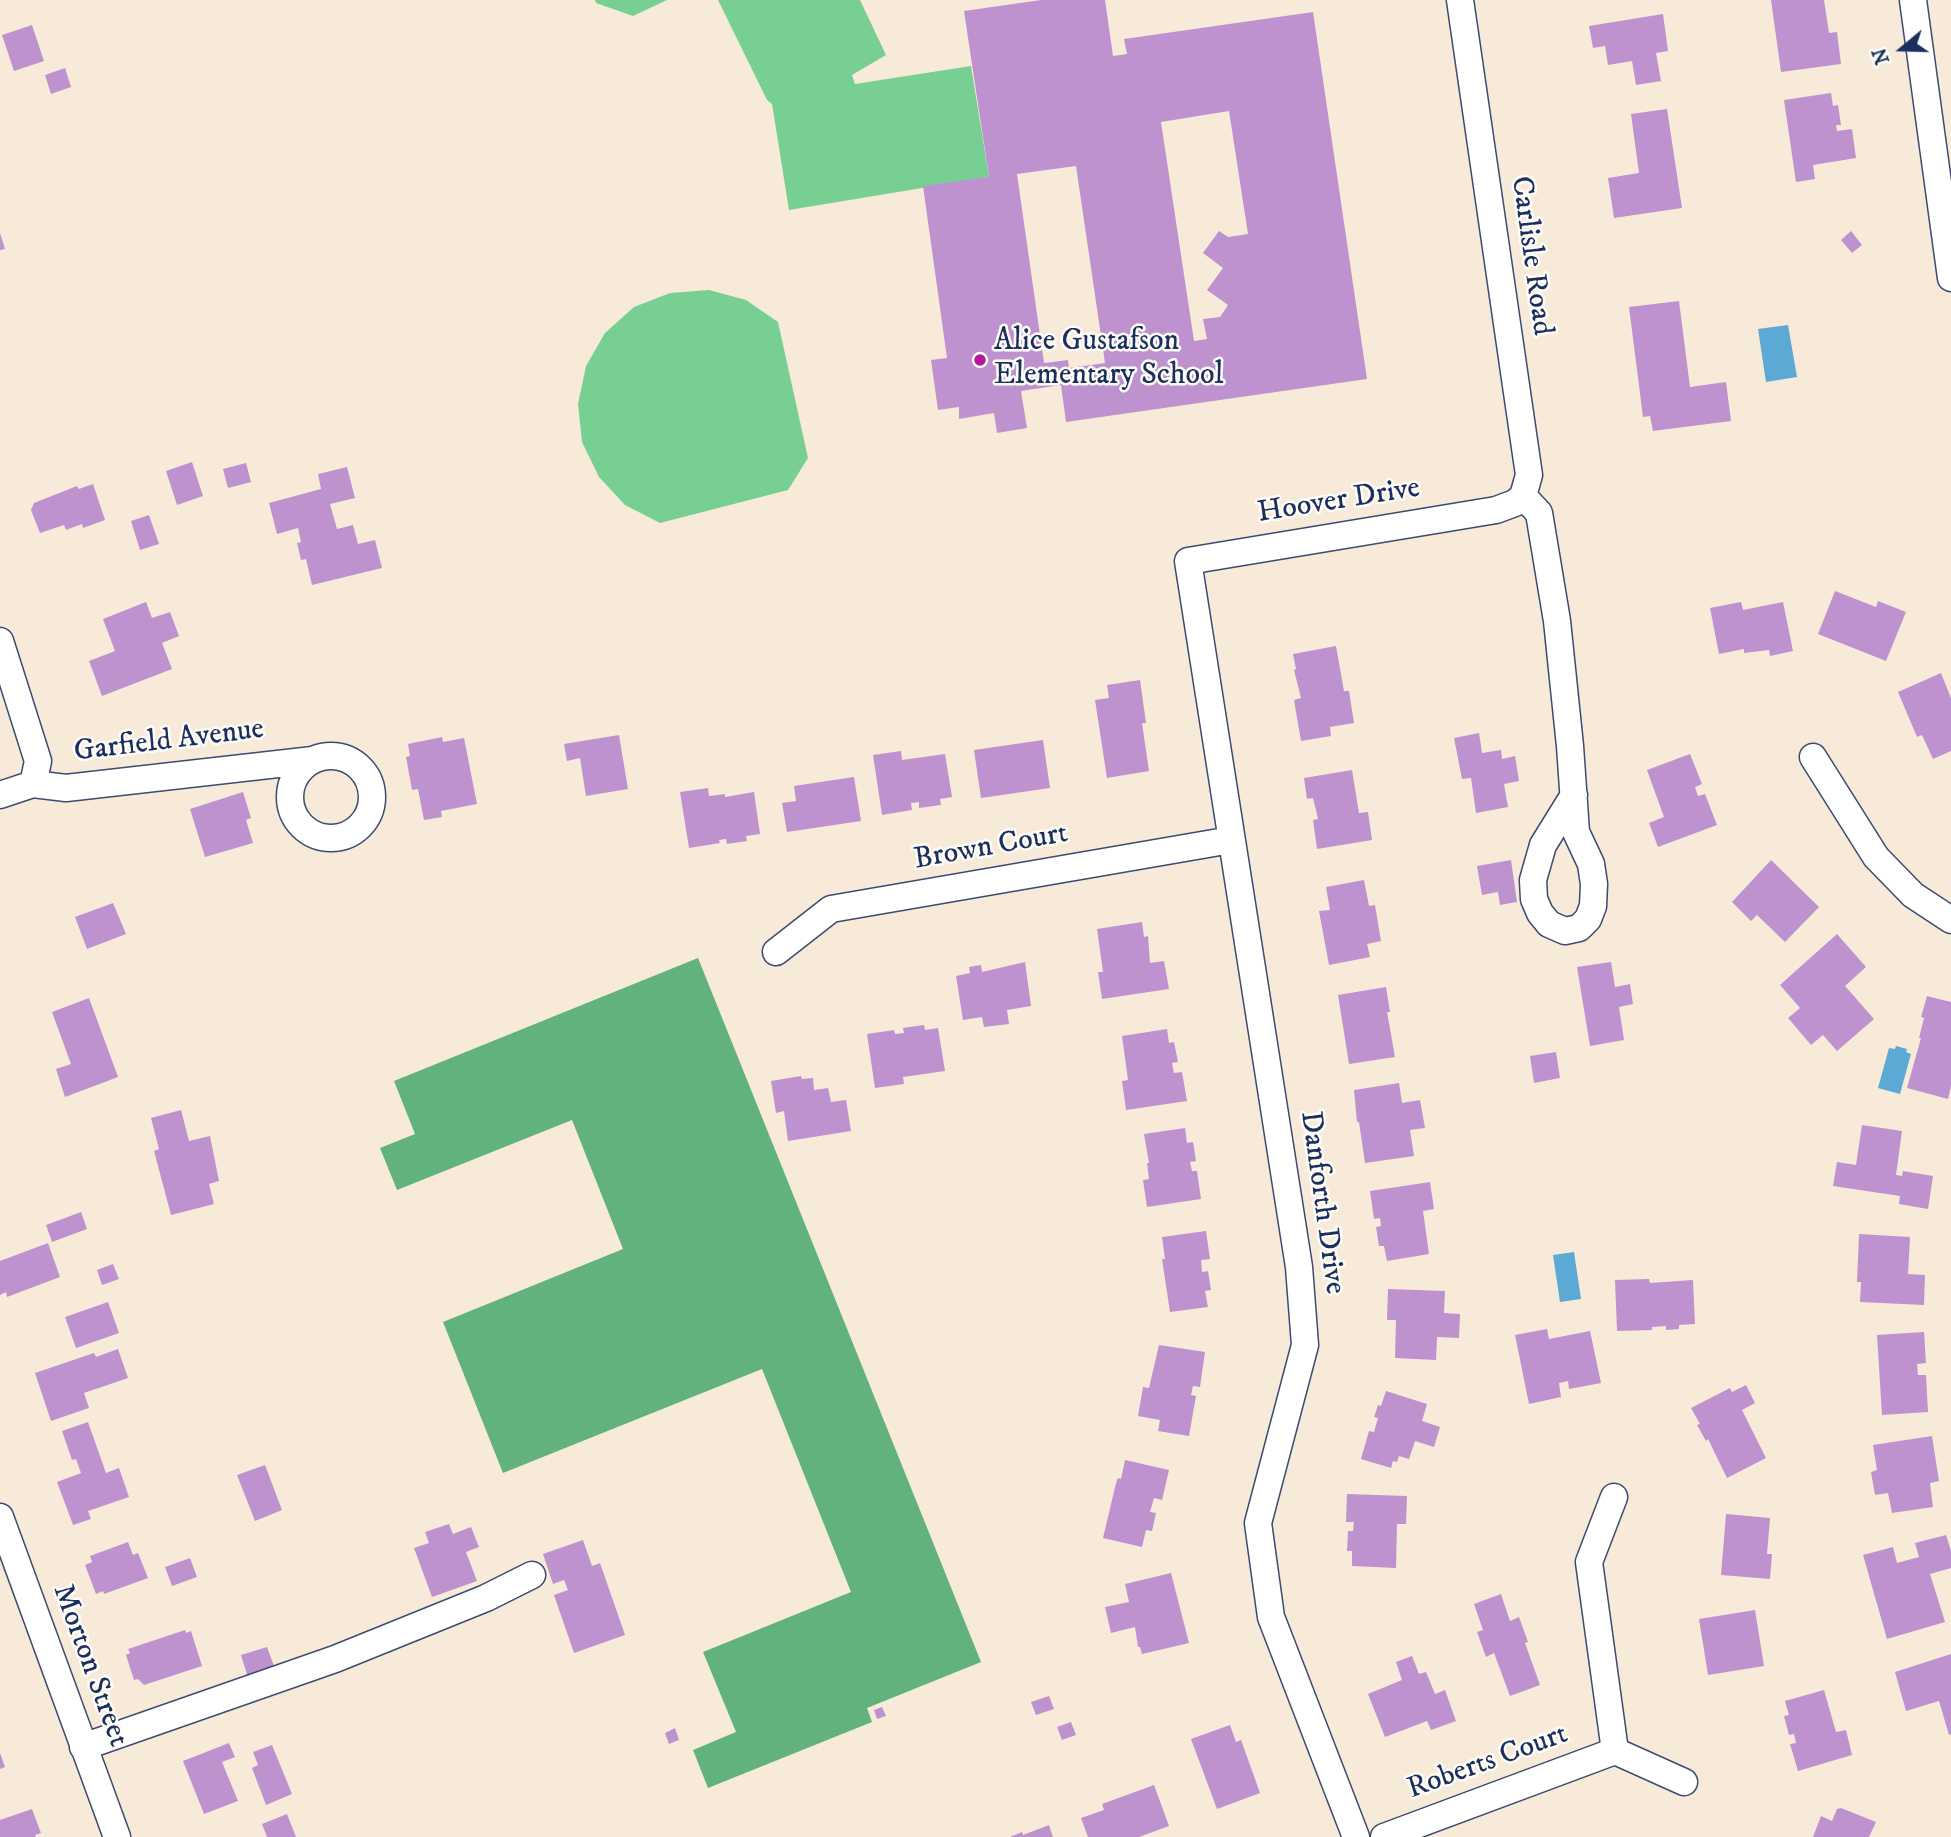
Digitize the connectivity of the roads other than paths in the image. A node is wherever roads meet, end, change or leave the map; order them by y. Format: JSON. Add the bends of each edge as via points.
{"nodes":[{"id":1,"x":1460,"y":0,"type":"edge"},
{"id":2,"x":1913,"y":0,"type":"edge"},
{"id":3,"x":1951,"y":278,"type":"edge"},
{"id":4,"x":1512,"y":502,"type":"junction"},
{"id":5,"x":1188,"y":561,"type":"joint"},
{"id":6,"x":0,"y":641,"type":"edge"},
{"id":7,"x":1812,"y":757,"type":"dead end"},
{"id":8,"x":313,"y":760,"type":"dead end"},
{"id":9,"x":33,"y":784,"type":"junction"},
{"id":10,"x":0,"y":795,"type":"edge"},
{"id":11,"x":1574,"y":795,"type":"dead end"},
{"id":12,"x":1231,"y":840,"type":"junction"},
{"id":13,"x":1951,"y":920,"type":"edge"},
{"id":14,"x":776,"y":952,"type":"dead end"},
{"id":15,"x":1614,"y":1497,"type":"dead end"},
{"id":16,"x":0,"y":1517,"type":"edge"},
{"id":17,"x":532,"y":1575,"type":"dead end"},
{"id":18,"x":83,"y":1747,"type":"junction"},
{"id":19,"x":1615,"y":1751,"type":"junction"},
{"id":20,"x":1684,"y":1782,"type":"dead end"},
{"id":21,"x":117,"y":1837,"type":"edge"},
{"id":22,"x":1356,"y":1837,"type":"edge"},
{"id":23,"x":1384,"y":1837,"type":"edge"}],
"edges":[{"from":1,"to":4,"type":"street","name":"Carlisle Road","via":[[1528,475]]},
{"from":2,"to":3,"type":"street"},
{"from":4,"to":5,"type":"street","name":"Hoover Drive"},
{"from":4,"to":11,"type":"street","via":[[1539,513],[1557,621]]},
{"from":5,"to":12,"type":"street","name":"Danforth Drive"},
{"from":6,"to":9,"type":"street","name":"Garfield Avenue","via":[[38,761]]},
{"from":7,"to":13,"type":"street","via":[[1876,857],[1913,895]]},
{"from":8,"to":9,"type":"street","name":"Garfield Avenue","via":[[66,788]]},
{"from":9,"to":10,"type":"street","name":"Garfield Avenue"},
{"from":12,"to":14,"type":"street","name":"Brown Court","via":[[831,909]]},
{"from":12,"to":22,"type":"street","name":"Danforth Drive","via":[[1299,1267],[1305,1345],[1258,1523],[1271,1617]]},
{"from":15,"to":19,"type":"street","name":"Roberts Court","via":[[1590,1562]]},
{"from":16,"to":18,"type":"street","name":"Morton Street"},
{"from":17,"to":18,"type":"street","via":[[335,1659]]},
{"from":18,"to":21,"type":"street","name":"Morton Street"},
{"from":19,"to":20,"type":"street","name":"Roberts Court"},
{"from":19,"to":23,"type":"street","name":"Roberts Court"}]}
